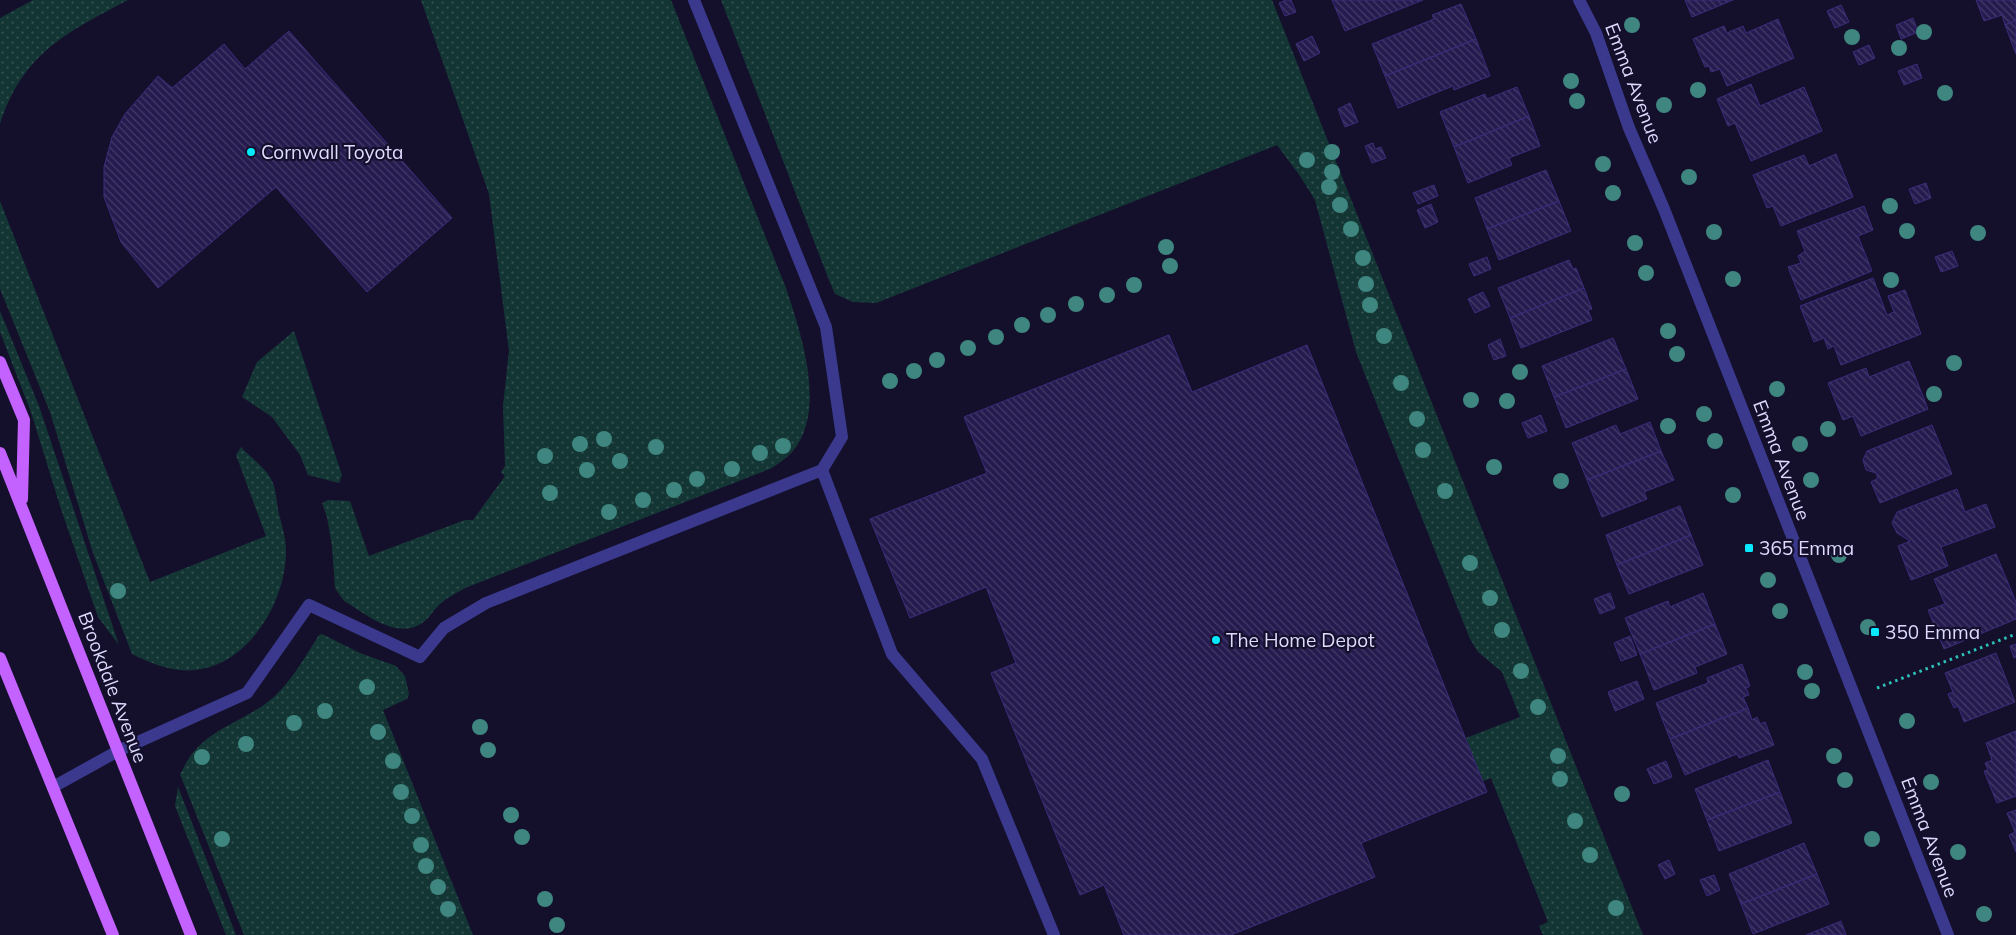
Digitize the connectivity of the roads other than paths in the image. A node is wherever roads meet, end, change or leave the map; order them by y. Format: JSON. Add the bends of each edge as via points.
{"nodes":[{"id":1,"x":694,"y":0,"type":"edge"},
{"id":2,"x":1579,"y":0,"type":"edge"},
{"id":3,"x":0,"y":362,"type":"edge"},
{"id":4,"x":0,"y":453,"type":"edge"},
{"id":5,"x":822,"y":470,"type":"junction"},
{"id":6,"x":22,"y":504,"type":"junction"},
{"id":7,"x":0,"y":658,"type":"edge"},
{"id":8,"x":118,"y":751,"type":"junction"},
{"id":9,"x":53,"y":787,"type":"junction"},
{"id":10,"x":113,"y":935,"type":"edge"},
{"id":11,"x":191,"y":935,"type":"edge"},
{"id":12,"x":1054,"y":935,"type":"edge"},
{"id":13,"x":1948,"y":935,"type":"edge"}],
"edges":[{"from":1,"to":5,"type":"street","via":[[826,327],[842,437]]},
{"from":2,"to":13,"type":"street","name":"Emma Avenue","via":[[1596,33],[1629,128],[1667,217]]},
{"from":3,"to":6,"type":"main road","via":[[24,420]]},
{"from":4,"to":6,"type":"main road","name":"Brookdale Avenue"},
{"from":5,"to":8,"type":"street","via":[[486,603],[444,628],[420,657],[308,605],[247,693]]},
{"from":5,"to":12,"type":"street","via":[[892,654],[982,759]]},
{"from":6,"to":8,"type":"main road","name":"Brookdale Avenue"},
{"from":7,"to":9,"type":"main road"},
{"from":8,"to":9,"type":"street"},
{"from":8,"to":11,"type":"main road","name":"Brookdale Avenue"},
{"from":9,"to":10,"type":"main road"}]}
